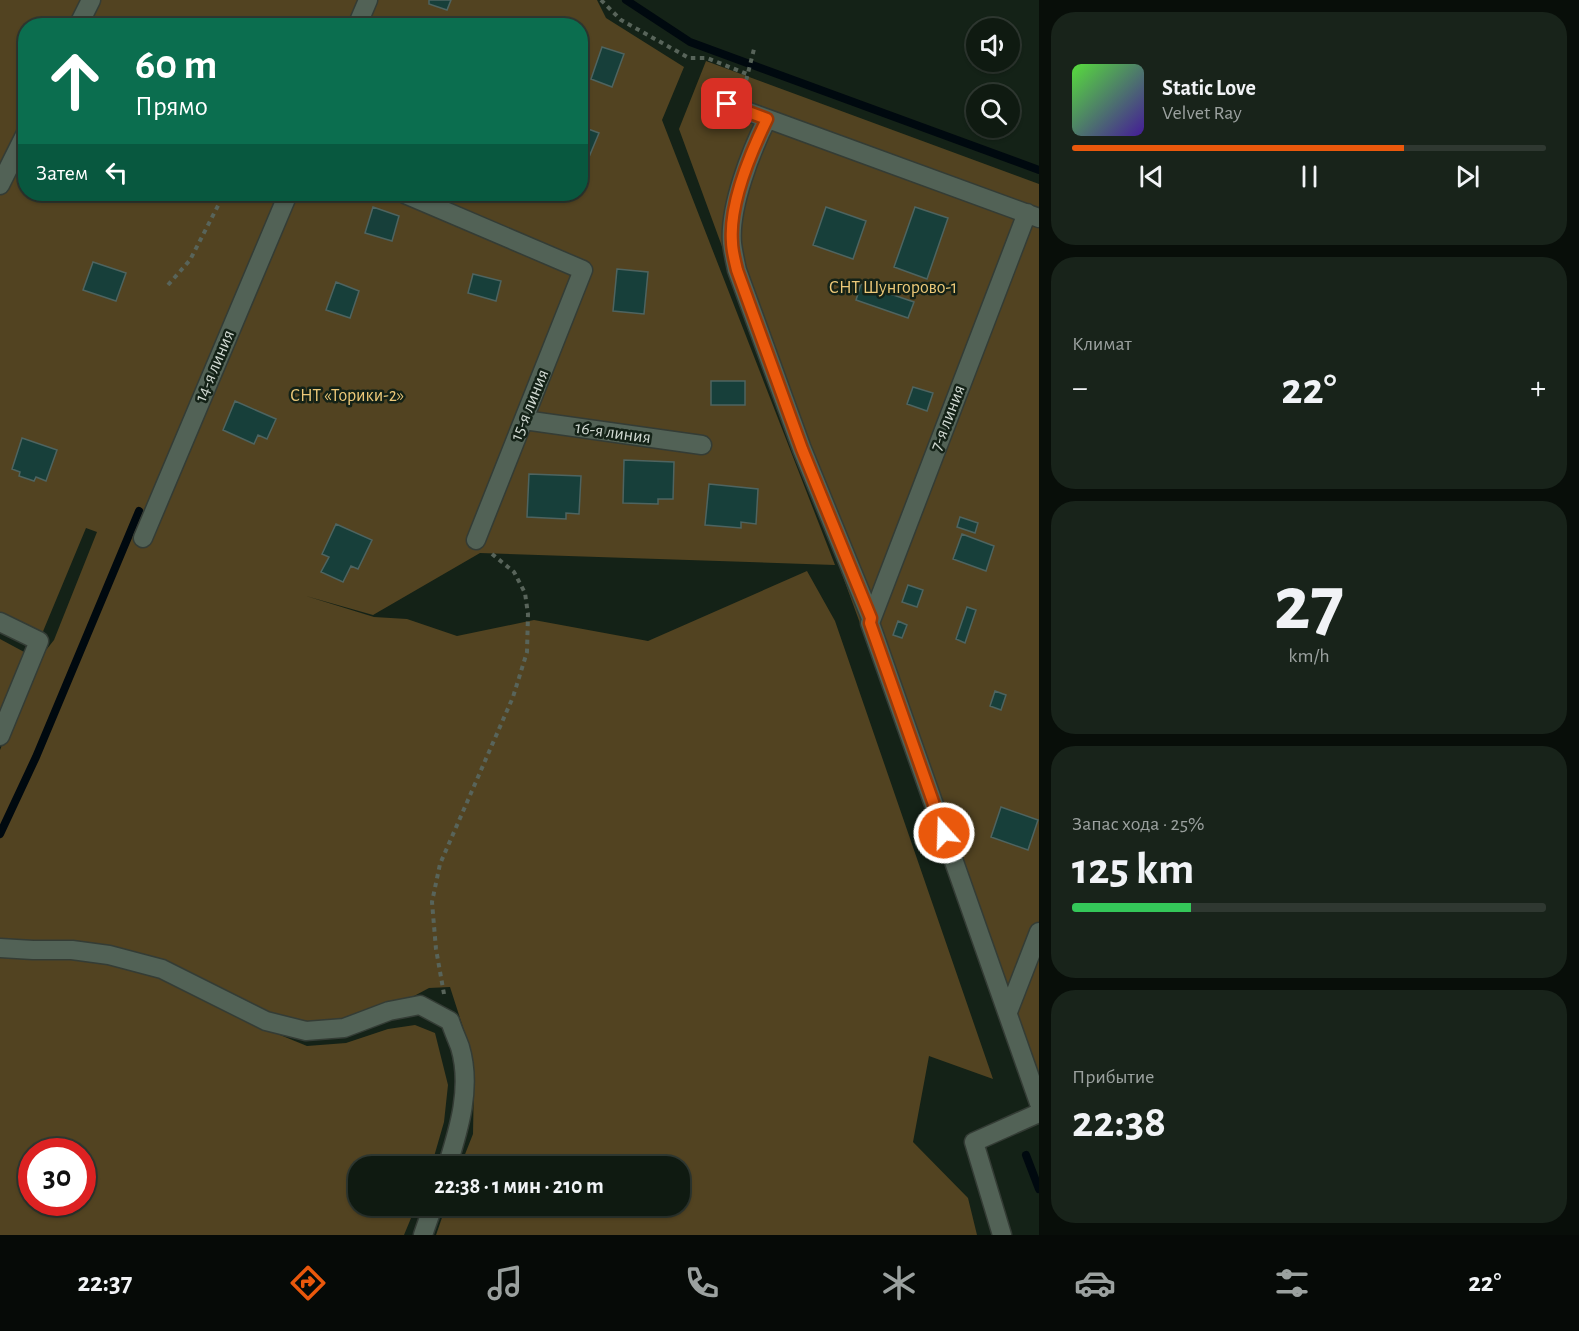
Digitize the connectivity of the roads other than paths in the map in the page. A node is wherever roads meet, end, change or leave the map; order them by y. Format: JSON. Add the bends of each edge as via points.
{"nodes":[{"id":1,"x":91,"y":0,"type":"edge"},
{"id":2,"x":368,"y":0,"type":"edge"},
{"id":3,"x":82,"y":18,"type":"edge"},
{"id":4,"x":360,"y":18,"type":"edge"},
{"id":5,"x":727,"y":104,"type":"dead end"},
{"id":6,"x":767,"y":119,"type":"junction"},
{"id":7,"x":18,"y":149,"type":"edge"},
{"id":8,"x":0,"y":185,"type":"edge"},
{"id":9,"x":285,"y":201,"type":"edge"},
{"id":10,"x":421,"y":201,"type":"edge"},
{"id":11,"x":1033,"y":216,"type":"edge"},
{"id":12,"x":524,"y":420,"type":"junction"},
{"id":13,"x":702,"y":445,"type":"dead end"},
{"id":14,"x":143,"y":538,"type":"dead end"},
{"id":15,"x":476,"y":540,"type":"road end"},
{"id":16,"x":870,"y":621,"type":"junction"},
{"id":17,"x":0,"y":622,"type":"edge"},
{"id":18,"x":0,"y":736,"type":"edge"},
{"id":19,"x":1039,"y":932,"type":"edge"},
{"id":20,"x":0,"y":948,"type":"edge"},
{"id":21,"x":1008,"y":1012,"type":"junction"},
{"id":22,"x":1039,"y":1103,"type":"edge"},
{"id":23,"x":1039,"y":1113,"type":"edge"},
{"id":24,"x":450,"y":1156,"type":"edge"},
{"id":25,"x":430,"y":1216,"type":"edge"},
{"id":26,"x":423,"y":1235,"type":"edge"},
{"id":27,"x":1002,"y":1235,"type":"edge"}],
"edges":[{"from":1,"to":3,"type":"street"},
{"from":2,"to":4,"type":"street"},
{"from":5,"to":6,"type":"street"},
{"from":6,"to":11,"type":"street"},
{"from":6,"to":16,"type":"street","via":[[752,151],[731,241],[737,270],[802,449]]},
{"from":7,"to":8,"type":"street"},
{"from":9,"to":14,"type":"street","name":"14-я линия"},
{"from":10,"to":12,"type":"street","name":"15-я линия","via":[[583,270]]},
{"from":11,"to":16,"type":"street","name":"7-я линия"},
{"from":12,"to":13,"type":"street","name":"16-я линия"},
{"from":12,"to":15,"type":"street","name":"15-я линия"},
{"from":16,"to":21,"type":"street"},
{"from":17,"to":18,"type":"street","via":[[39,641]]},
{"from":19,"to":21,"type":"street"},
{"from":20,"to":24,"type":"street","via":[[72,950],[162,969],[266,1021],[306,1031],[344,1028],[389,1011],[420,1005],[450,1021],[460,1049],[464,1082],[460,1125]]},
{"from":21,"to":22,"type":"street"},
{"from":23,"to":27,"type":"street","via":[[974,1142]]},
{"from":25,"to":26,"type":"street"}]}
